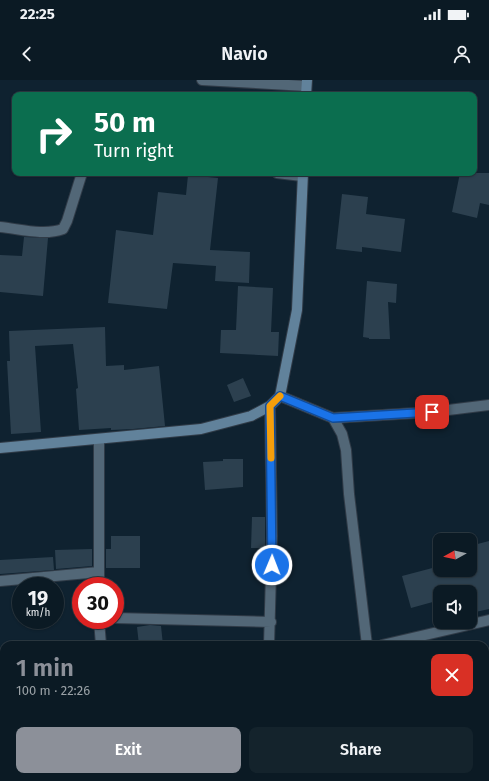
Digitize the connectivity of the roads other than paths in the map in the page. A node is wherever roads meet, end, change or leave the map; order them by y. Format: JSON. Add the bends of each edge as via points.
{"nodes":[{"id":1,"x":202,"y":80,"type":"edge"},
{"id":2,"x":306,"y":87,"type":"edge"},
{"id":3,"x":81,"y":176,"type":"edge"},
{"id":4,"x":303,"y":176,"type":"edge"},
{"id":5,"x":0,"y":227,"type":"edge"},
{"id":6,"x":280,"y":396,"type":"junction"},
{"id":7,"x":489,"y":405,"type":"edge"},
{"id":8,"x":270,"y":406,"type":"junction"},
{"id":9,"x":333,"y":418,"type":"junction"},
{"id":10,"x":99,"y":439,"type":"junction"},
{"id":11,"x":0,"y":448,"type":"edge"},
{"id":12,"x":99,"y":572,"type":"junction"},
{"id":13,"x":99,"y":577,"type":"edge"},
{"id":14,"x":0,"y":581,"type":"edge"},
{"id":15,"x":124,"y":618,"type":"edge"},
{"id":16,"x":489,"y":620,"type":"edge"},
{"id":17,"x":271,"y":622,"type":"junction"},
{"id":18,"x":100,"y":629,"type":"edge"},
{"id":19,"x":101,"y":641,"type":"edge"},
{"id":20,"x":269,"y":641,"type":"edge"},
{"id":21,"x":367,"y":641,"type":"edge"},
{"id":22,"x":399,"y":641,"type":"edge"}],
"edges":[{"from":1,"to":2,"type":"street"},
{"from":3,"to":5,"type":"street","via":[[63,229],[47,232]]},
{"from":4,"to":6,"type":"main road","via":[[296,310]]},
{"from":6,"to":8,"type":"main road"},
{"from":6,"to":9,"type":"street"},
{"from":7,"to":9,"type":"street","via":[[432,412]]},
{"from":8,"to":10,"type":"main road","via":[[251,416],[201,429]]},
{"from":8,"to":17,"type":"street"},
{"from":9,"to":21,"type":"street","via":[[342,434],[346,450]]},
{"from":10,"to":11,"type":"main road"},
{"from":10,"to":12,"type":"street"},
{"from":12,"to":13,"type":"street"},
{"from":12,"to":14,"type":"street"},
{"from":15,"to":17,"type":"street"},
{"from":16,"to":22,"type":"street"},
{"from":17,"to":20,"type":"street"},
{"from":18,"to":19,"type":"street"}]}
